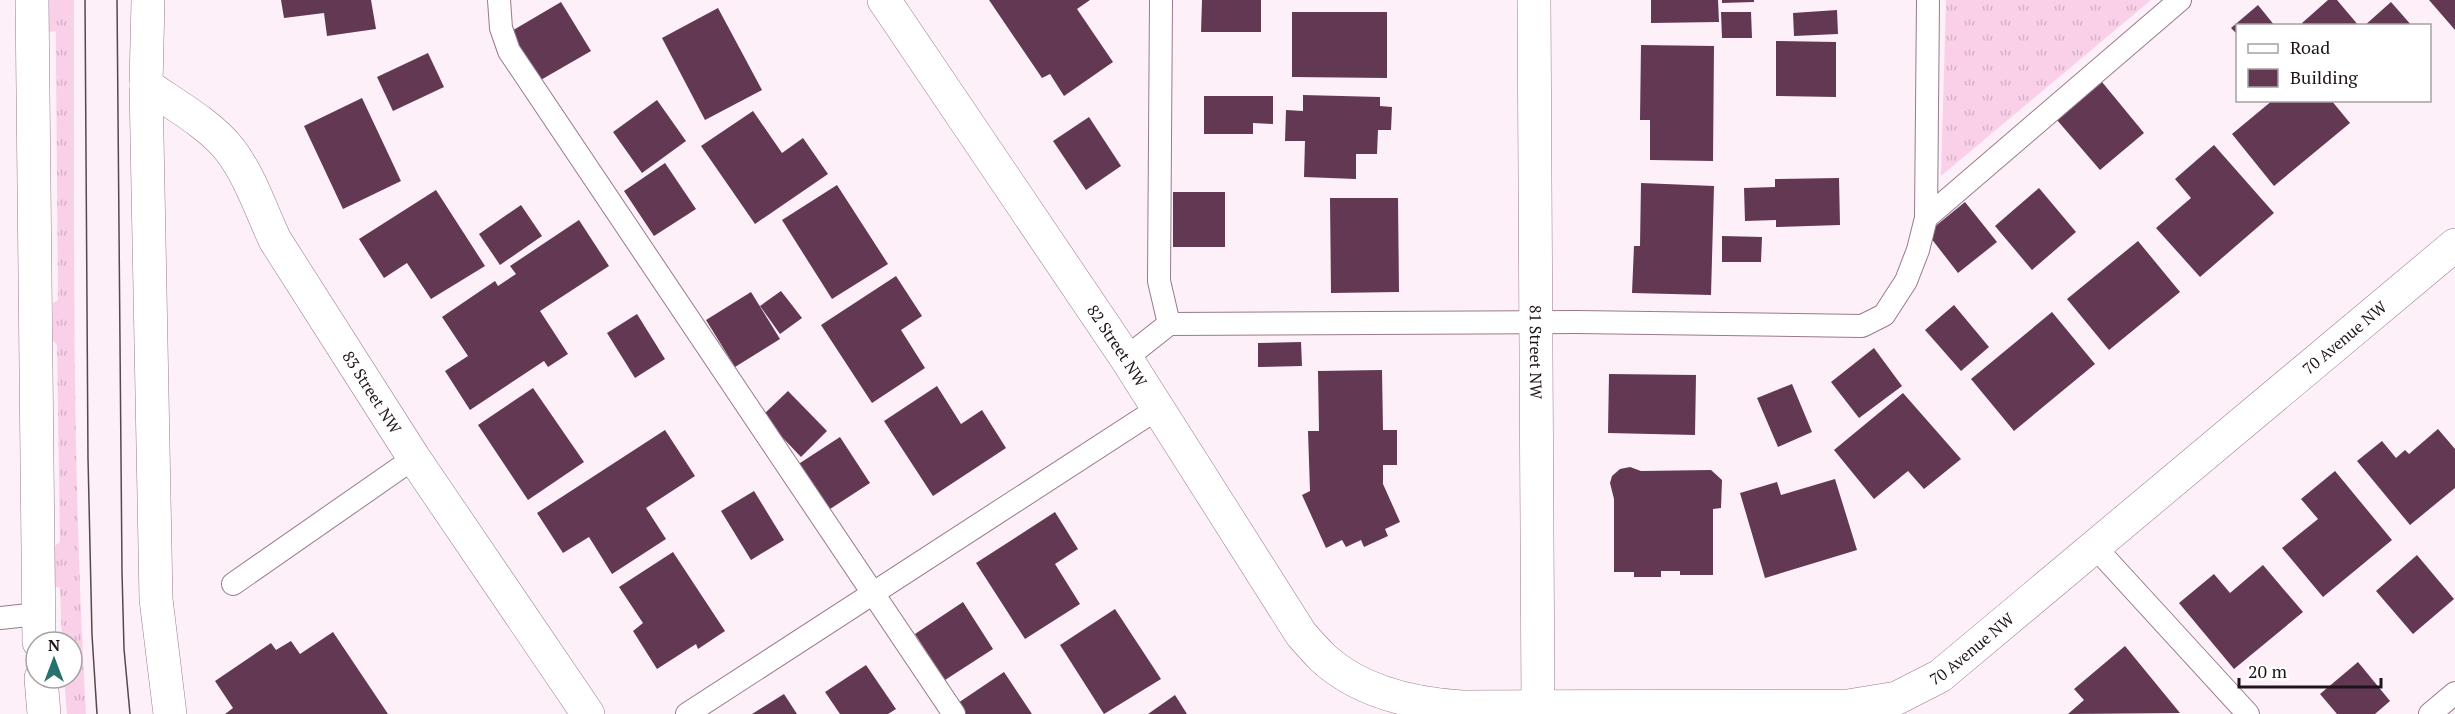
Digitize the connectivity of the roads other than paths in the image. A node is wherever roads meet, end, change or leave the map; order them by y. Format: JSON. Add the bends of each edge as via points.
{"nodes":[{"id":1,"x":32,"y":0,"type":"edge"},
{"id":2,"x":148,"y":0,"type":"edge"},
{"id":3,"x":499,"y":0,"type":"edge"},
{"id":4,"x":884,"y":0,"type":"edge"},
{"id":5,"x":1161,"y":0,"type":"edge"},
{"id":6,"x":1534,"y":0,"type":"edge"},
{"id":7,"x":1928,"y":0,"type":"edge"},
{"id":8,"x":2180,"y":0,"type":"edge"},
{"id":9,"x":146,"y":85,"type":"junction"},
{"id":10,"x":1926,"y":218,"type":"junction"},
{"id":11,"x":2455,"y":245,"type":"edge"},
{"id":12,"x":1536,"y":322,"type":"junction"},
{"id":13,"x":1168,"y":324,"type":"junction"},
{"id":14,"x":1126,"y":358,"type":"junction"},
{"id":15,"x":1157,"y":408,"type":"junction"},
{"id":16,"x":414,"y":458,"type":"junction"},
{"id":17,"x":2094,"y":546,"type":"junction"},
{"id":18,"x":233,"y":584,"type":"dead end"},
{"id":19,"x":873,"y":592,"type":"junction"},
{"id":20,"x":0,"y":618,"type":"edge"},
{"id":21,"x":38,"y":628,"type":"edge"},
{"id":22,"x":1360,"y":682,"type":"joint"},
{"id":23,"x":42,"y":690,"type":"edge"},
{"id":24,"x":2455,"y":693,"type":"edge"},
{"id":25,"x":1538,"y":706,"type":"junction"},
{"id":26,"x":44,"y":714,"type":"edge"},
{"id":27,"x":170,"y":714,"type":"edge"},
{"id":28,"x":588,"y":714,"type":"edge"},
{"id":29,"x":687,"y":714,"type":"edge"},
{"id":30,"x":954,"y":714,"type":"edge"},
{"id":31,"x":2248,"y":714,"type":"edge"},
{"id":32,"x":2430,"y":714,"type":"edge"}],
"edges":[{"from":1,"to":21,"type":"street"},
{"from":2,"to":9,"type":"street"},
{"from":3,"to":19,"type":"lane","via":[[501,28],[509,51]]},
{"from":4,"to":14,"type":"street","name":"82 Street NW"},
{"from":5,"to":13,"type":"lane","via":[[1159,280]]},
{"from":6,"to":12,"type":"street","name":"81 Street NW"},
{"from":7,"to":10,"type":"lane"},
{"from":8,"to":10,"type":"lane"},
{"from":9,"to":16,"type":"street","name":"83 Street NW","via":[[229,148],[246,173],[276,240]]},
{"from":9,"to":27,"type":"street","via":[[156,599]]},
{"from":10,"to":12,"type":"lane","via":[[1906,281],[1884,315],[1862,326]]},
{"from":11,"to":17,"type":"street","name":"70 Avenue NW"},
{"from":12,"to":13,"type":"lane"},
{"from":12,"to":25,"type":"street","name":"81 Street NW"},
{"from":13,"to":14,"type":"lane"},
{"from":14,"to":15,"type":"street","name":"82 Street NW"},
{"from":15,"to":19,"type":"lane"},
{"from":15,"to":22,"type":"street","name":"82 Street NW","via":[[1301,634],[1324,659]]},
{"from":16,"to":18,"type":"lane"},
{"from":16,"to":28,"type":"street","name":"83 Street NW"},
{"from":17,"to":25,"type":"street","name":"70 Avenue NW","via":[[1940,676],[1897,698],[1848,706]]},
{"from":17,"to":31,"type":"lane"},
{"from":19,"to":29,"type":"lane"},
{"from":19,"to":30,"type":"lane"},
{"from":20,"to":21,"type":"lane"},
{"from":22,"to":25,"type":"street","name":"70 Avenue NW","via":[[1428,705]]},
{"from":23,"to":26,"type":"street"},
{"from":24,"to":32,"type":"lane"}]}
